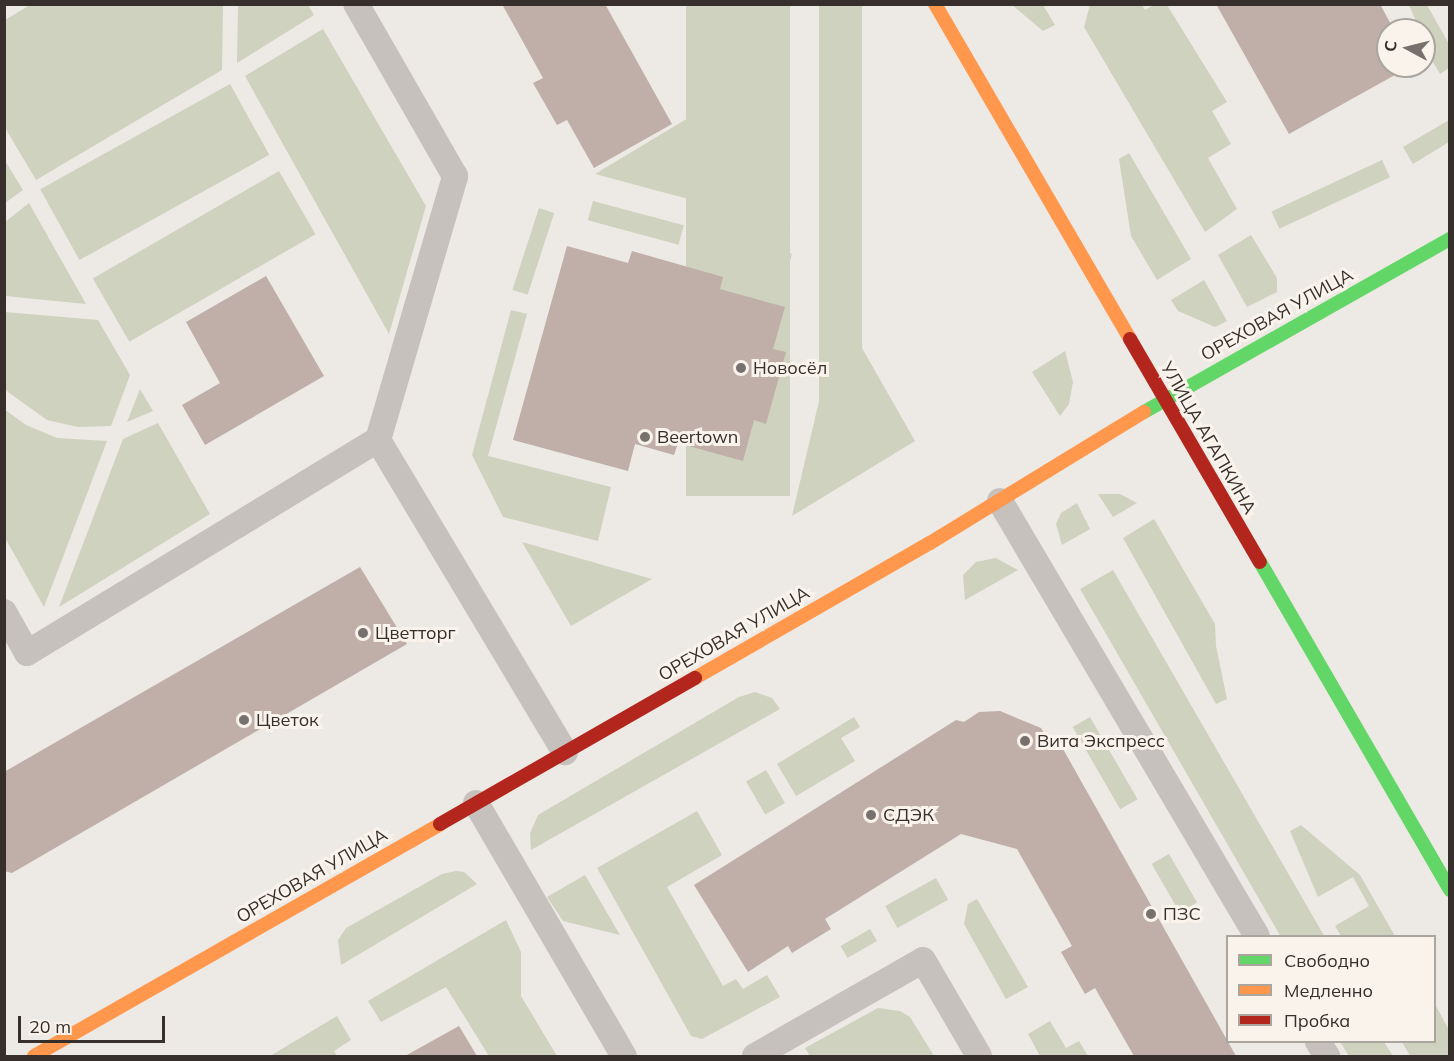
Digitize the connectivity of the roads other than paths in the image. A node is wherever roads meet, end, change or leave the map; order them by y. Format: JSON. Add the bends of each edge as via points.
{"nodes":[{"id":1,"x":356,"y":4,"type":"edge"},
{"id":2,"x":935,"y":4,"type":"edge"},
{"id":3,"x":1449,"y":239,"type":"edge"},
{"id":4,"x":1164,"y":400,"type":"junction"},
{"id":5,"x":378,"y":440,"type":"junction"},
{"id":6,"x":1000,"y":501,"type":"junction"},
{"id":7,"x":4,"y":612,"type":"edge"},
{"id":8,"x":565,"y":752,"type":"junction"},
{"id":9,"x":476,"y":803,"type":"junction"},
{"id":10,"x":1449,"y":890,"type":"edge"},
{"id":11,"x":1256,"y":935,"type":"edge"},
{"id":12,"x":1319,"y":1043,"type":"edge"},
{"id":13,"x":34,"y":1056,"type":"edge"},
{"id":14,"x":624,"y":1056,"type":"edge"},
{"id":15,"x":755,"y":1056,"type":"edge"},
{"id":16,"x":980,"y":1056,"type":"edge"},
{"id":17,"x":1327,"y":1056,"type":"edge"}],
"edges":[{"from":1,"to":5,"type":"lane","via":[[455,176]]},
{"from":2,"to":4,"type":"street","name":"УЛИЦА АГАПКИНА"},
{"from":3,"to":4,"type":"street","name":"ОРЕХОВАЯ УЛИЦА"},
{"from":4,"to":6,"type":"street","name":"ОРЕХОВАЯ УЛИЦА"},
{"from":4,"to":10,"type":"street","name":"УЛИЦА АГАПКИНА"},
{"from":5,"to":7,"type":"lane","via":[[27,653]]},
{"from":5,"to":8,"type":"lane"},
{"from":6,"to":8,"type":"street","name":"ОРЕХОВАЯ УЛИЦА"},
{"from":6,"to":11,"type":"lane"},
{"from":8,"to":9,"type":"street","name":"ОРЕХОВАЯ УЛИЦА"},
{"from":9,"to":13,"type":"street","name":"ОРЕХОВАЯ УЛИЦА"},
{"from":9,"to":14,"type":"lane"},
{"from":12,"to":17,"type":"lane"},
{"from":15,"to":16,"type":"lane","via":[[923,960]]}]}
